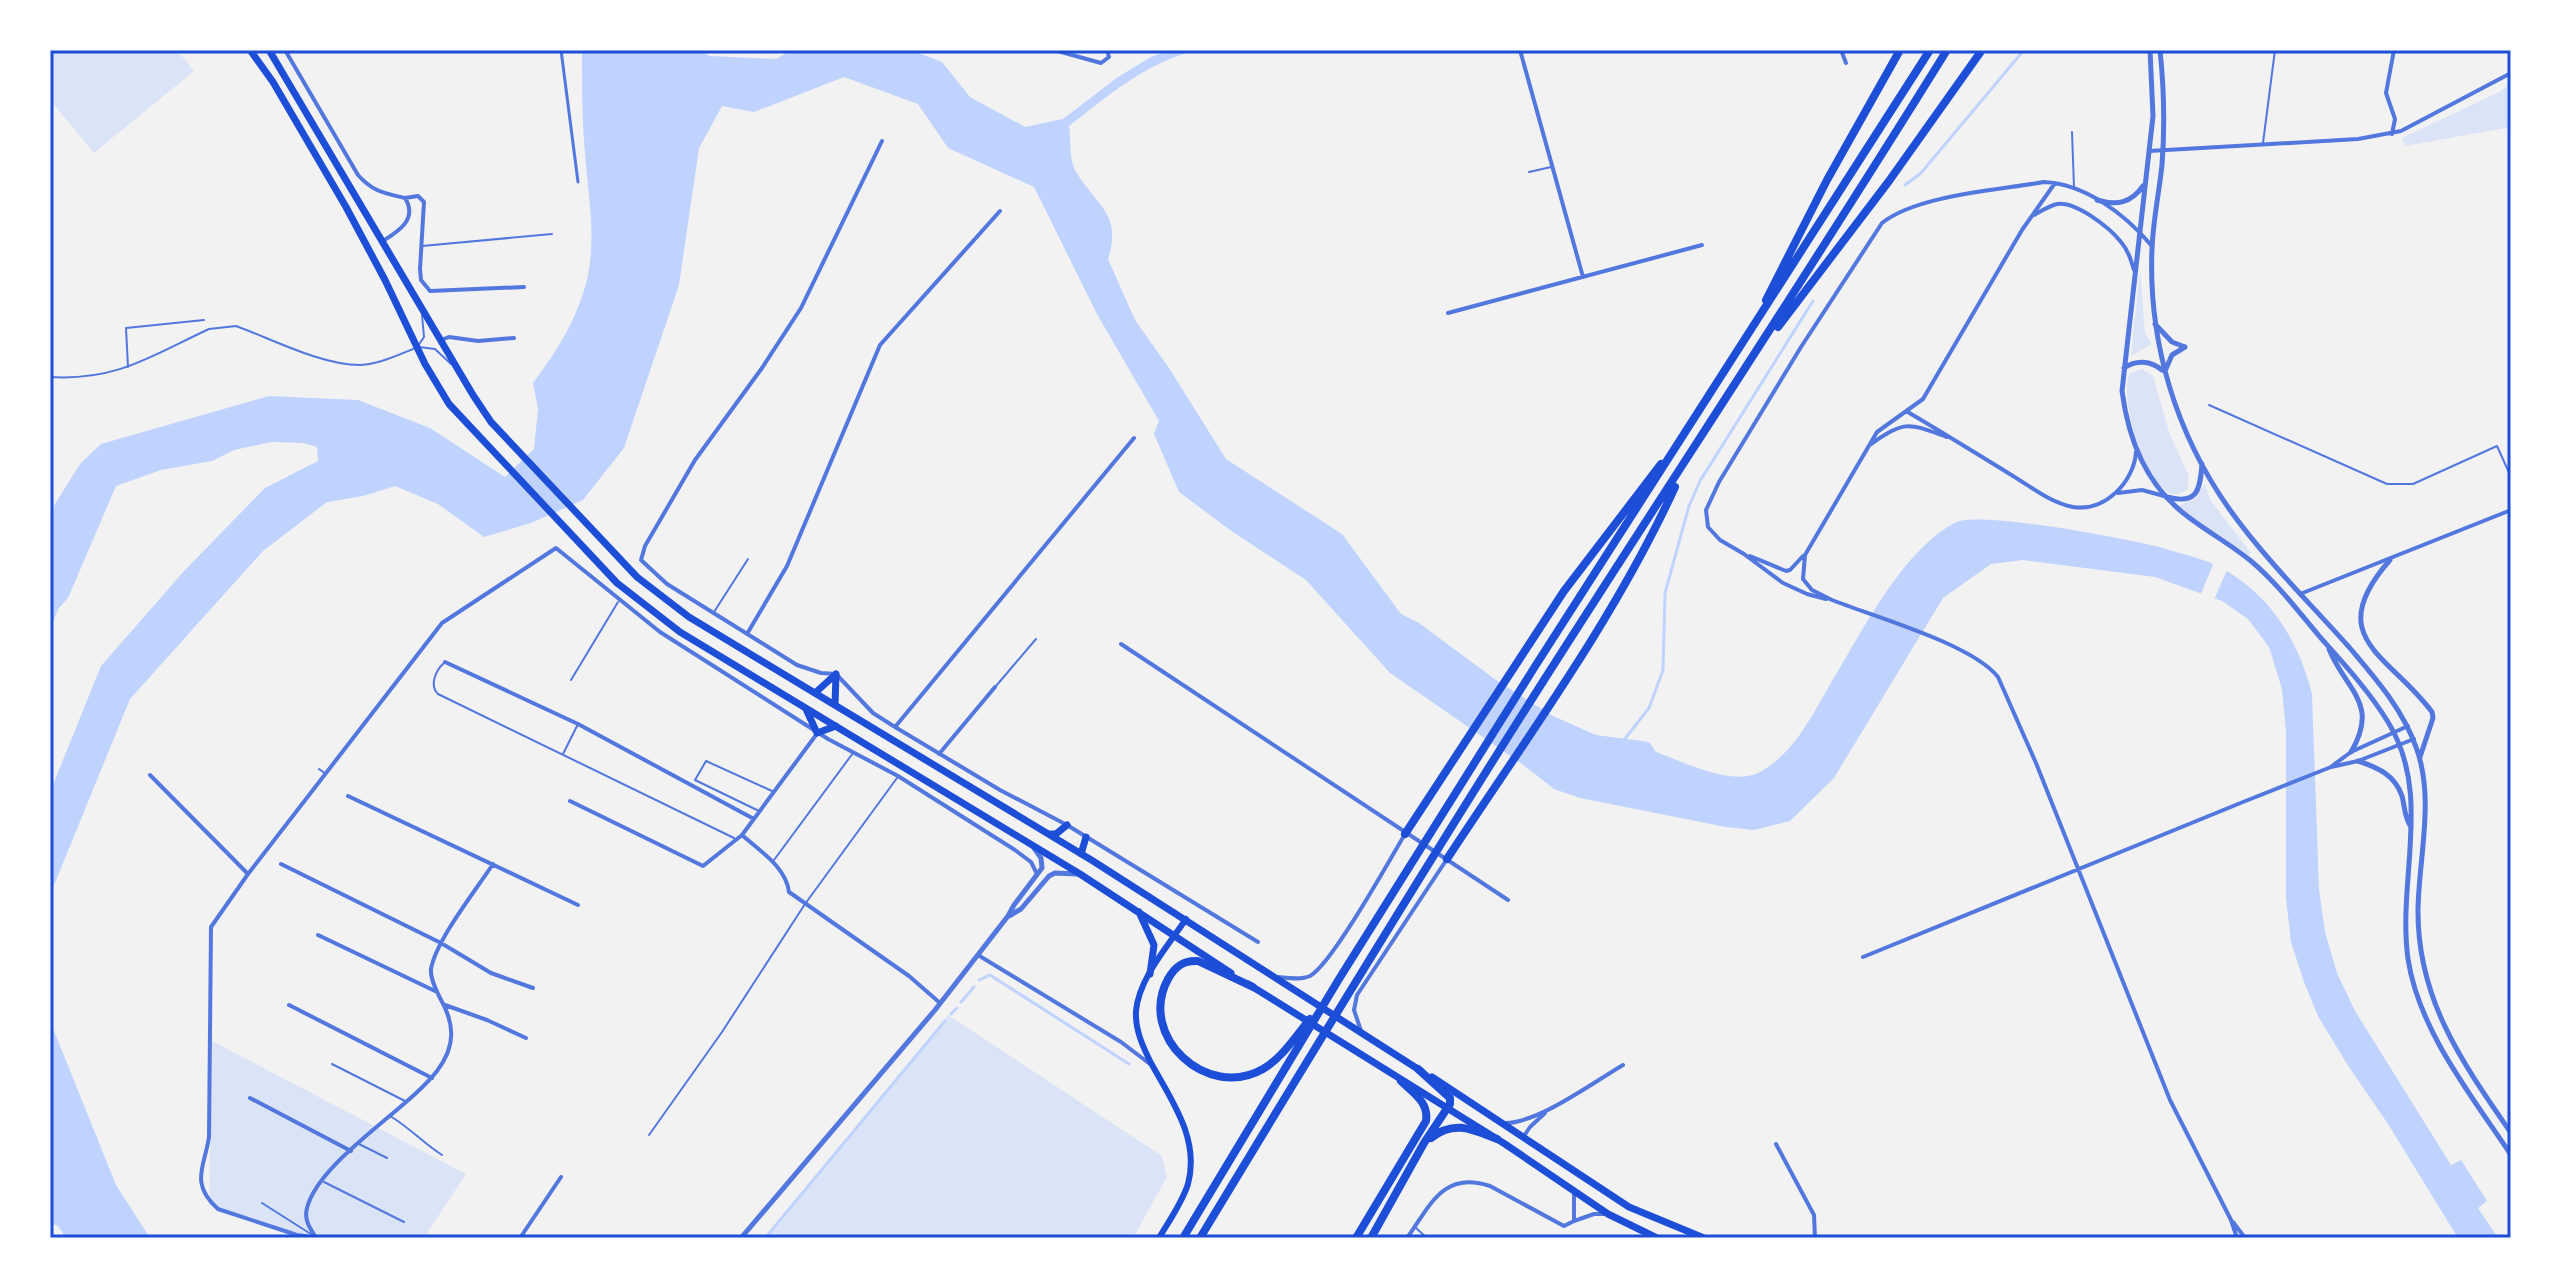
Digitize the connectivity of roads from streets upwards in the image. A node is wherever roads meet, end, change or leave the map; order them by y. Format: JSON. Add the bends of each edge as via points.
{"nodes":[{"id":1,"x":250,"y":50,"type":"edge"},
{"id":2,"x":269,"y":50,"type":"edge"},
{"id":3,"x":285,"y":50,"type":"edge"},
{"id":4,"x":561,"y":50,"type":"edge"},
{"id":5,"x":1054,"y":50,"type":"edge"},
{"id":6,"x":1107,"y":50,"type":"edge"},
{"id":7,"x":1520,"y":50,"type":"edge"},
{"id":8,"x":1841,"y":50,"type":"edge"},
{"id":9,"x":1930,"y":50,"type":"edge"},
{"id":10,"x":1947,"y":50,"type":"edge"},
{"id":11,"x":1984,"y":50,"type":"edge"},
{"id":12,"x":2150,"y":50,"type":"edge"},
{"id":13,"x":2160,"y":50,"type":"edge"},
{"id":14,"x":2394,"y":50,"type":"edge"},
{"id":15,"x":1899,"y":51,"type":"edge"},
{"id":16,"x":1846,"y":63,"type":"dead end"},
{"id":17,"x":2511,"y":73,"type":"edge"},
{"id":18,"x":2392,"y":134,"type":"junction"},
{"id":19,"x":882,"y":141,"type":"dead end"},
{"id":20,"x":2149,"y":151,"type":"junction"},
{"id":21,"x":2162,"y":151,"type":"junction"},
{"id":22,"x":578,"y":182,"type":"dead end"},
{"id":23,"x":2055,"y":183,"type":"junction"},
{"id":24,"x":2144,"y":186,"type":"junction"},
{"id":25,"x":405,"y":198,"type":"junction"},
{"id":26,"x":2097,"y":200,"type":"junction"},
{"id":27,"x":1000,"y":211,"type":"dead end"},
{"id":28,"x":2032,"y":216,"type":"junction"},
{"id":29,"x":2138,"y":230,"type":"junction"},
{"id":30,"x":383,"y":241,"type":"junction"},
{"id":31,"x":1702,"y":245,"type":"dead end"},
{"id":32,"x":2152,"y":246,"type":"junction"},
{"id":33,"x":369,"y":250,"type":"junction"},
{"id":34,"x":2134,"y":270,"type":"junction"},
{"id":35,"x":1583,"y":277,"type":"junction"},
{"id":36,"x":524,"y":287,"type":"dead end"},
{"id":37,"x":1448,"y":313,"type":"dead end"},
{"id":38,"x":2154,"y":323,"type":"junction"},
{"id":39,"x":1750,"y":333,"type":"junction"},
{"id":40,"x":514,"y":338,"type":"dead end"},
{"id":41,"x":441,"y":340,"type":"junction"},
{"id":42,"x":1746,"y":368,"type":"junction"},
{"id":43,"x":2124,"y":368,"type":"junction"},
{"id":44,"x":2165,"y":372,"type":"junction"},
{"id":45,"x":1906,"y":411,"type":"junction"},
{"id":46,"x":1684,"y":435,"type":"junction"},
{"id":47,"x":1134,"y":438,"type":"dead end"},
{"id":48,"x":1957,"y":441,"type":"junction"},
{"id":49,"x":1870,"y":445,"type":"junction"},
{"id":50,"x":2136,"y":450,"type":"junction"},
{"id":51,"x":1689,"y":457,"type":"junction"},
{"id":52,"x":2202,"y":463,"type":"junction"},
{"id":53,"x":2116,"y":494,"type":"junction"},
{"id":54,"x":2166,"y":497,"type":"junction"},
{"id":55,"x":2511,"y":510,"type":"edge"},
{"id":56,"x":1744,"y":554,"type":"junction"},
{"id":57,"x":1805,"y":555,"type":"junction"},
{"id":58,"x":2390,"y":560,"type":"junction"},
{"id":59,"x":2300,"y":594,"type":"junction"},
{"id":60,"x":1832,"y":600,"type":"junction"},
{"id":61,"x":747,"y":634,"type":"junction"},
{"id":62,"x":1121,"y":644,"type":"dead end"},
{"id":63,"x":2327,"y":645,"type":"junction"},
{"id":64,"x":445,"y":662,"type":"road end"},
{"id":65,"x":836,"y":674,"type":"junction"},
{"id":66,"x":995,"y":687,"type":"road end"},
{"id":67,"x":815,"y":693,"type":"junction"},
{"id":68,"x":835,"y":705,"type":"junction"},
{"id":69,"x":805,"y":707,"type":"junction"},
{"id":70,"x":836,"y":726,"type":"junction"},
{"id":71,"x":2408,"y":726,"type":"junction"},
{"id":72,"x":895,"y":727,"type":"junction"},
{"id":73,"x":2394,"y":732,"type":"junction"},
{"id":74,"x":817,"y":733,"type":"junction"},
{"id":75,"x":2427,"y":734,"type":"junction"},
{"id":76,"x":2414,"y":739,"type":"junction"},
{"id":77,"x":2400,"y":745,"type":"junction"},
{"id":78,"x":2351,"y":752,"type":"junction"},
{"id":79,"x":939,"y":754,"type":"junction"},
{"id":80,"x":2420,"y":757,"type":"junction"},
{"id":81,"x":2358,"y":761,"type":"junction"},
{"id":82,"x":2331,"y":767,"type":"junction"},
{"id":83,"x":150,"y":775,"type":"dead end"},
{"id":84,"x":348,"y":796,"type":"dead end"},
{"id":85,"x":570,"y":801,"type":"dead end"},
{"id":86,"x":754,"y":819,"type":"junction"},
{"id":87,"x":1067,"y":825,"type":"junction"},
{"id":88,"x":2412,"y":828,"type":"junction"},
{"id":89,"x":1048,"y":834,"type":"junction"},
{"id":90,"x":1405,"y":834,"type":"junction"},
{"id":91,"x":739,"y":837,"type":"junction"},
{"id":92,"x":1086,"y":837,"type":"junction"},
{"id":93,"x":1034,"y":847,"type":"junction"},
{"id":94,"x":1081,"y":854,"type":"junction"},
{"id":95,"x":1447,"y":859,"type":"junction"},
{"id":96,"x":281,"y":864,"type":"dead end"},
{"id":97,"x":493,"y":864,"type":"junction"},
{"id":98,"x":2080,"y":870,"type":"junction"},
{"id":99,"x":248,"y":874,"type":"junction"},
{"id":100,"x":1080,"y":874,"type":"junction"},
{"id":101,"x":1037,"y":876,"type":"junction"},
{"id":102,"x":1508,"y":900,"type":"dead end"},
{"id":103,"x":578,"y":905,"type":"dead end"},
{"id":104,"x":1139,"y":911,"type":"junction"},
{"id":105,"x":1008,"y":916,"type":"junction"},
{"id":106,"x":1186,"y":919,"type":"junction"},
{"id":107,"x":318,"y":935,"type":"dead end"},
{"id":108,"x":1175,"y":936,"type":"junction"},
{"id":109,"x":1258,"y":942,"type":"dead end"},
{"id":110,"x":441,"y":943,"type":"junction"},
{"id":111,"x":978,"y":955,"type":"junction"},
{"id":112,"x":1863,"y":957,"type":"dead end"},
{"id":113,"x":1150,"y":974,"type":"junction"},
{"id":114,"x":1276,"y":977,"type":"junction"},
{"id":115,"x":1253,"y":987,"type":"junction"},
{"id":116,"x":533,"y":988,"type":"dead end"},
{"id":117,"x":437,"y":992,"type":"junction"},
{"id":118,"x":1328,"y":997,"type":"junction"},
{"id":119,"x":940,"y":1003,"type":"junction"},
{"id":120,"x":289,"y":1005,"type":"dead end"},
{"id":121,"x":445,"y":1005,"type":"junction"},
{"id":122,"x":1361,"y":1031,"type":"junction"},
{"id":123,"x":526,"y":1038,"type":"dead end"},
{"id":124,"x":1623,"y":1065,"type":"dead end"},
{"id":125,"x":1154,"y":1069,"type":"junction"},
{"id":126,"x":1418,"y":1069,"type":"junction"},
{"id":127,"x":432,"y":1078,"type":"junction"},
{"id":128,"x":1401,"y":1081,"type":"junction"},
{"id":129,"x":250,"y":1098,"type":"dead end"},
{"id":130,"x":1447,"y":1109,"type":"junction"},
{"id":131,"x":1546,"y":1111,"type":"junction"},
{"id":132,"x":1503,"y":1123,"type":"junction"},
{"id":133,"x":2511,"y":1133,"type":"edge"},
{"id":134,"x":1524,"y":1137,"type":"junction"},
{"id":135,"x":1497,"y":1139,"type":"junction"},
{"id":136,"x":1424,"y":1143,"type":"junction"},
{"id":137,"x":1776,"y":1144,"type":"dead end"},
{"id":138,"x":351,"y":1151,"type":"junction"},
{"id":139,"x":2511,"y":1155,"type":"edge"},
{"id":140,"x":561,"y":1177,"type":"dead end"},
{"id":141,"x":1573,"y":1191,"type":"junction"},
{"id":142,"x":1608,"y":1214,"type":"junction"},
{"id":143,"x":1211,"y":1220,"type":"junction"},
{"id":144,"x":2231,"y":1220,"type":"junction"},
{"id":145,"x":1574,"y":1221,"type":"junction"},
{"id":146,"x":317,"y":1237,"type":"edge"},
{"id":147,"x":1650,"y":1237,"type":"edge"},
{"id":148,"x":520,"y":1238,"type":"edge"},
{"id":149,"x":741,"y":1238,"type":"edge"},
{"id":150,"x":1159,"y":1238,"type":"edge"},
{"id":151,"x":1183,"y":1238,"type":"edge"},
{"id":152,"x":1200,"y":1238,"type":"edge"},
{"id":153,"x":1207,"y":1238,"type":"edge"},
{"id":154,"x":1356,"y":1238,"type":"edge"},
{"id":155,"x":1371,"y":1238,"type":"edge"},
{"id":156,"x":1407,"y":1238,"type":"edge"},
{"id":157,"x":1704,"y":1238,"type":"edge"},
{"id":158,"x":1815,"y":1238,"type":"edge"},
{"id":159,"x":2237,"y":1238,"type":"edge"},
{"id":160,"x":2245,"y":1238,"type":"edge"}],
"edges":[{"from":1,"to":33,"type":"main road"},
{"from":2,"to":30,"type":"main road"},
{"from":3,"to":25,"type":"street","via":[[358,175],[377,192]]},
{"from":4,"to":22,"type":"street"},
{"from":5,"to":6,"type":"street","via":[[1101,63],[1109,57]]},
{"from":7,"to":35,"type":"street"},
{"from":8,"to":16,"type":"street"},
{"from":9,"to":39,"type":"highway"},
{"from":10,"to":42,"type":"highway"},
{"from":11,"to":42,"type":"highway"},
{"from":12,"to":20,"type":"street","via":[[2154,97]]},
{"from":13,"to":21,"type":"street"},
{"from":14,"to":18,"type":"street","via":[[2386,93],[2395,119]]},
{"from":15,"to":39,"type":"highway"},
{"from":17,"to":18,"type":"street"},
{"from":18,"to":21,"type":"street"},
{"from":19,"to":61,"type":"street","via":[[801,308],[695,460],[641,554],[654,574]]},
{"from":20,"to":21,"type":"street"},
{"from":20,"to":24,"type":"street"},
{"from":21,"to":32,"type":"street"},
{"from":23,"to":26,"type":"street"},
{"from":23,"to":28,"type":"street"},
{"from":23,"to":56,"type":"street","via":[[1917,205],[1882,223],[1793,360],[1706,510],[1713,534]]},
{"from":24,"to":26,"type":"street","via":[[2121,204]]},
{"from":24,"to":29,"type":"street"},
{"from":25,"to":30,"type":"street","via":[[409,218]]},
{"from":25,"to":36,"type":"street","via":[[418,196],[424,202],[421,280],[430,291]]},
{"from":26,"to":29,"type":"street"},
{"from":27,"to":61,"type":"street","via":[[880,345],[787,566]]},
{"from":28,"to":34,"type":"street","via":[[2056,204],[2080,210],[2122,243]]},
{"from":28,"to":45,"type":"street","via":[[1923,399]]},
{"from":29,"to":32,"type":"street"},
{"from":29,"to":34,"type":"street"},
{"from":30,"to":33,"type":"main road"},
{"from":30,"to":41,"type":"main road"},
{"from":31,"to":35,"type":"street"},
{"from":32,"to":38,"type":"street"},
{"from":33,"to":69,"type":"main road","via":[[434,382],[463,422],[595,561],[655,614]]},
{"from":34,"to":43,"type":"street"},
{"from":35,"to":37,"type":"street"},
{"from":38,"to":44,"type":"street"},
{"from":38,"to":44,"type":"street","via":[[2172,342],[2185,347],[2172,355]]},
{"from":39,"to":46,"type":"highway"},
{"from":40,"to":41,"type":"street"},
{"from":41,"to":67,"type":"main road","via":[[491,422],[637,577],[666,601]]},
{"from":42,"to":51,"type":"highway"},
{"from":43,"to":44,"type":"street","via":[[2149,362]]},
{"from":43,"to":50,"type":"street","via":[[2125,412]]},
{"from":44,"to":52,"type":"street"},
{"from":45,"to":48,"type":"street"},
{"from":45,"to":49,"type":"street","via":[[1877,432]]},
{"from":46,"to":90,"type":"highway","via":[[1564,591]]},
{"from":46,"to":118,"type":"highway"},
{"from":47,"to":72,"type":"street"},
{"from":48,"to":49,"type":"street","via":[[1907,425]]},
{"from":48,"to":53,"type":"street","via":[[2063,504],[2091,506]]},
{"from":49,"to":57,"type":"street"},
{"from":50,"to":53,"type":"street","via":[[2132,474]]},
{"from":50,"to":54,"type":"street"},
{"from":51,"to":95,"type":"highway","via":[[1614,604]]},
{"from":51,"to":143,"type":"highway","via":[[1546,677]]},
{"from":52,"to":54,"type":"street","via":[[2193,496]]},
{"from":52,"to":59,"type":"street","via":[[2230,509]]},
{"from":53,"to":54,"type":"street","via":[[2142,490]]},
{"from":54,"to":63,"type":"street","via":[[2250,560]]},
{"from":55,"to":58,"type":"street"},
{"from":56,"to":57,"type":"street","via":[[1786,571]]},
{"from":56,"to":60,"type":"street","via":[[1791,587]]},
{"from":57,"to":60,"type":"street","via":[[1806,585]]},
{"from":58,"to":59,"type":"street"},
{"from":58,"to":75,"type":"street","via":[[2365,598],[2361,626],[2371,649],[2432,712]]},
{"from":59,"to":71,"type":"street","via":[[2393,700]]},
{"from":60,"to":98,"type":"street","via":[[1970,654],[1998,677]]},
{"from":61,"to":65,"type":"street","via":[[797,665]]},
{"from":62,"to":90,"type":"street"},
{"from":63,"to":73,"type":"street"},
{"from":63,"to":78,"type":"street","via":[[2361,704],[2363,722]]},
{"from":64,"to":86,"type":"street","via":[[578,724]]},
{"from":65,"to":67,"type":"main road"},
{"from":65,"to":68,"type":"main road"},
{"from":65,"to":72,"type":"street","via":[[873,713]]},
{"from":66,"to":79,"type":"street"},
{"from":67,"to":68,"type":"main road"},
{"from":68,"to":89,"type":"main road"},
{"from":69,"to":70,"type":"main road"},
{"from":69,"to":74,"type":"main road"},
{"from":70,"to":74,"type":"main road"},
{"from":70,"to":93,"type":"main road"},
{"from":71,"to":73,"type":"street"},
{"from":71,"to":76,"type":"street"},
{"from":72,"to":79,"type":"street"},
{"from":73,"to":77,"type":"street"},
{"from":73,"to":78,"type":"street"},
{"from":74,"to":86,"type":"street"},
{"from":74,"to":99,"type":"street","via":[[660,632],[556,548],[449,616]]},
{"from":74,"to":101,"type":"street","via":[[898,776],[1015,850],[1031,862]]},
{"from":75,"to":76,"type":"street"},
{"from":75,"to":80,"type":"street"},
{"from":76,"to":77,"type":"street"},
{"from":76,"to":80,"type":"street"},
{"from":77,"to":81,"type":"street"},
{"from":77,"to":88,"type":"street","via":[[2410,778]]},
{"from":78,"to":82,"type":"street"},
{"from":79,"to":87,"type":"street"},
{"from":80,"to":133,"type":"street","via":[[2425,814],[2418,911],[2422,961],[2435,1009],[2451,1040]]},
{"from":81,"to":82,"type":"street"},
{"from":81,"to":88,"type":"street","via":[[2381,770],[2397,785]]},
{"from":82,"to":98,"type":"street"},
{"from":83,"to":99,"type":"street"},
{"from":84,"to":97,"type":"street"},
{"from":85,"to":91,"type":"street","via":[[703,866]]},
{"from":86,"to":91,"type":"street"},
{"from":87,"to":89,"type":"main road"},
{"from":87,"to":92,"type":"street"},
{"from":88,"to":139,"type":"street","via":[[2405,903],[2409,963],[2440,1046]]},
{"from":89,"to":94,"type":"main road"},
{"from":90,"to":95,"type":"street"},
{"from":90,"to":114,"type":"street","via":[[1320,968],[1306,978]]},
{"from":91,"to":119,"type":"street","via":[[773,862],[789,892]]},
{"from":92,"to":94,"type":"main road"},
{"from":92,"to":109,"type":"street"},
{"from":93,"to":100,"type":"main road"},
{"from":93,"to":101,"type":"street","via":[[1042,864]]},
{"from":94,"to":106,"type":"main road"},
{"from":95,"to":102,"type":"street"},
{"from":95,"to":122,"type":"street","via":[[1357,995],[1354,1010]]},
{"from":96,"to":110,"type":"street"},
{"from":97,"to":103,"type":"street"},
{"from":97,"to":110,"type":"street"},
{"from":98,"to":112,"type":"street"},
{"from":98,"to":144,"type":"street","via":[[2170,1100]]},
{"from":99,"to":146,"type":"street","via":[[211,927],[209,1137],[201,1163],[203,1185],[218,1209]]},
{"from":100,"to":104,"type":"main road"},
{"from":100,"to":105,"type":"street","via":[[1049,876],[1021,909]]},
{"from":101,"to":105,"type":"street"},
{"from":104,"to":108,"type":"main road"},
{"from":104,"to":113,"type":"main road","via":[[1154,945]]},
{"from":105,"to":111,"type":"street"},
{"from":106,"to":108,"type":"main road"},
{"from":106,"to":114,"type":"main road"},
{"from":107,"to":117,"type":"street"},
{"from":108,"to":113,"type":"main road"},
{"from":108,"to":115,"type":"main road"},
{"from":110,"to":116,"type":"street","via":[[491,973]]},
{"from":110,"to":117,"type":"street","via":[[431,970]]},
{"from":111,"to":119,"type":"street"},
{"from":111,"to":125,"type":"street","via":[[1121,1042]]},
{"from":113,"to":125,"type":"main road","via":[[1136,1022]]},
{"from":114,"to":122,"type":"main road"},
{"from":115,"to":118,"type":"highway","via":[[1198,961],[1174,969],[1160,1010],[1164,1031],[1177,1053],[1210,1075],[1257,1072],[1274,1061]]},
{"from":115,"to":128,"type":"main road"},
{"from":117,"to":121,"type":"street"},
{"from":118,"to":151,"type":"highway"},
{"from":119,"to":149,"type":"street"},
{"from":120,"to":127,"type":"street"},
{"from":121,"to":123,"type":"street"},
{"from":121,"to":127,"type":"street","via":[[453,1037]]},
{"from":122,"to":126,"type":"main road"},
{"from":124,"to":131,"type":"street"},
{"from":125,"to":150,"type":"main road","via":[[1184,1124],[1191,1155],[1187,1186]]},
{"from":126,"to":130,"type":"highway","via":[[1450,1098]]},
{"from":126,"to":132,"type":"main road"},
{"from":127,"to":138,"type":"street"},
{"from":128,"to":130,"type":"main road"},
{"from":128,"to":154,"type":"highway","via":[[1427,1109],[1426,1121]]},
{"from":129,"to":138,"type":"street"},
{"from":130,"to":135,"type":"main road"},
{"from":130,"to":136,"type":"highway"},
{"from":131,"to":132,"type":"street"},
{"from":131,"to":134,"type":"street"},
{"from":132,"to":134,"type":"main road"},
{"from":134,"to":157,"type":"main road","via":[[1629,1207]]},
{"from":135,"to":136,"type":"highway","via":[[1456,1126]]},
{"from":135,"to":141,"type":"main road"},
{"from":136,"to":155,"type":"highway"},
{"from":137,"to":158,"type":"street","via":[[1814,1215]]},
{"from":138,"to":146,"type":"street","via":[[308,1206],[308,1225]]},
{"from":140,"to":148,"type":"street"},
{"from":141,"to":142,"type":"main road"},
{"from":141,"to":145,"type":"street"},
{"from":142,"to":145,"type":"street"},
{"from":142,"to":147,"type":"main road"},
{"from":143,"to":152,"type":"highway"},
{"from":143,"to":153,"type":"highway"},
{"from":144,"to":159,"type":"street"},
{"from":144,"to":160,"type":"street"},
{"from":145,"to":156,"type":"street","via":[[1559,1225],[1490,1186],[1468,1181],[1440,1192]]}]}
